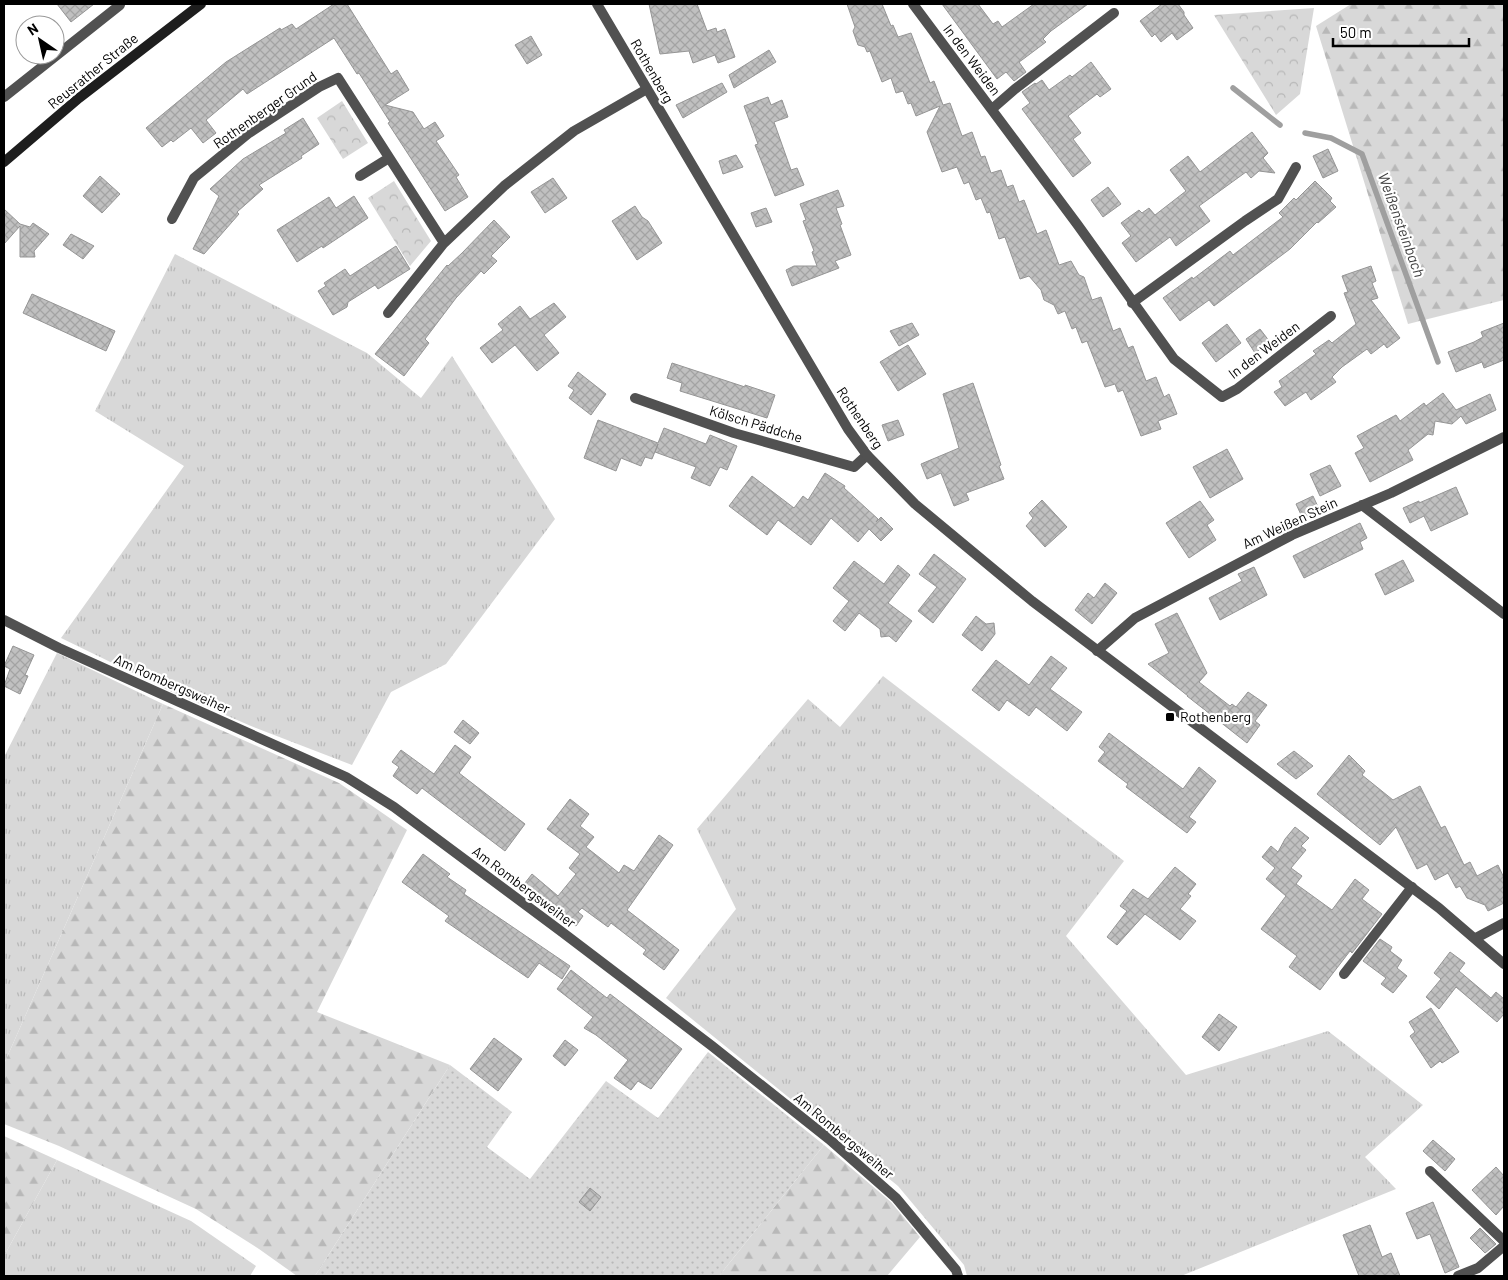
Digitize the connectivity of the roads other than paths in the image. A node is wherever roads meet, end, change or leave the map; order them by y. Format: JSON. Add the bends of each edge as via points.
{"nodes":[{"id":1,"x":200,"y":4,"type":"edge"},
{"id":2,"x":597,"y":4,"type":"edge"},
{"id":3,"x":913,"y":4,"type":"edge"},
{"id":4,"x":120,"y":5,"type":"dead end"},
{"id":5,"x":1114,"y":13,"type":"dead end"},
{"id":6,"x":647,"y":89,"type":"junction"},
{"id":7,"x":4,"y":97,"type":"edge"},
{"id":8,"x":992,"y":109,"type":"junction"},
{"id":9,"x":390,"y":158,"type":"junction"},
{"id":10,"x":4,"y":162,"type":"edge"},
{"id":11,"x":1296,"y":167,"type":"dead end"},
{"id":12,"x":360,"y":176,"type":"dead end"},
{"id":13,"x":172,"y":219,"type":"dead end"},
{"id":14,"x":444,"y":243,"type":"junction"},
{"id":15,"x":1132,"y":303,"type":"junction"},
{"id":16,"x":388,"y":313,"type":"dead end"},
{"id":17,"x":1331,"y":316,"type":"dead end"},
{"id":18,"x":635,"y":398,"type":"dead end"},
{"id":19,"x":1504,"y":436,"type":"edge"},
{"id":20,"x":867,"y":455,"type":"junction"},
{"id":21,"x":1362,"y":505,"type":"junction"},
{"id":22,"x":1504,"y":614,"type":"edge"},
{"id":23,"x":4,"y":620,"type":"edge"},
{"id":24,"x":1097,"y":650,"type":"junction"},
{"id":25,"x":1412,"y":887,"type":"junction"},
{"id":26,"x":1504,"y":923,"type":"edge"},
{"id":27,"x":1476,"y":938,"type":"junction"},
{"id":28,"x":1504,"y":964,"type":"edge"},
{"id":29,"x":1344,"y":974,"type":"dead end"},
{"id":30,"x":1430,"y":1171,"type":"dead end"},
{"id":31,"x":1504,"y":1242,"type":"edge"},
{"id":32,"x":1504,"y":1246,"type":"edge"},
{"id":33,"x":958,"y":1276,"type":"edge"},
{"id":34,"x":1458,"y":1276,"type":"edge"}],
"edges":[{"from":1,"to":10,"type":"main road","name":"Reusrather Straße","via":[[79,98]]},
{"from":2,"to":6,"type":"street","name":"Rothenberg"},
{"from":3,"to":8,"type":"street","name":"In den Weiden"},
{"from":4,"to":7,"type":"street"},
{"from":5,"to":8,"type":"street","name":"In den Weiden"},
{"from":6,"to":14,"type":"street","via":[[574,132],[504,186]]},
{"from":6,"to":20,"type":"street","name":"Rothenberg","via":[[848,429]]},
{"from":8,"to":15,"type":"street","name":"In den Weiden"},
{"from":9,"to":12,"type":"street"},
{"from":9,"to":13,"type":"street","name":"Rothenberger Grund","via":[[338,78],[319,87],[249,134],[194,178]]},
{"from":9,"to":14,"type":"street","name":"Rothenberger Grund"},
{"from":11,"to":15,"type":"street","via":[[1278,199]]},
{"from":14,"to":16,"type":"street"},
{"from":15,"to":17,"type":"street","name":"In den Weiden","via":[[1174,359],[1222,397]]},
{"from":18,"to":20,"type":"street","name":"Kölsch Päddche","via":[[734,433],[854,467]]},
{"from":19,"to":21,"type":"street","name":"Am Weißen Stein"},
{"from":20,"to":24,"type":"street","name":"Rothenberg","via":[[915,504]]},
{"from":21,"to":22,"type":"street"},
{"from":21,"to":24,"type":"street","name":"Am Weißen Stein","via":[[1292,535],[1135,618]]},
{"from":23,"to":33,"type":"street","name":"Am Rombergsweiher","via":[[59,648],[346,777],[394,807],[577,943],[829,1139],[896,1198]]},
{"from":24,"to":25,"type":"street","name":"Rothenberg"},
{"from":25,"to":27,"type":"street","name":"Rothenberg"},
{"from":25,"to":29,"type":"street"},
{"from":26,"to":27,"type":"street"},
{"from":27,"to":28,"type":"street","name":"Rothenberg"},
{"from":30,"to":31,"type":"street"},
{"from":32,"to":34,"type":"street","via":[[1478,1268]]}]}
